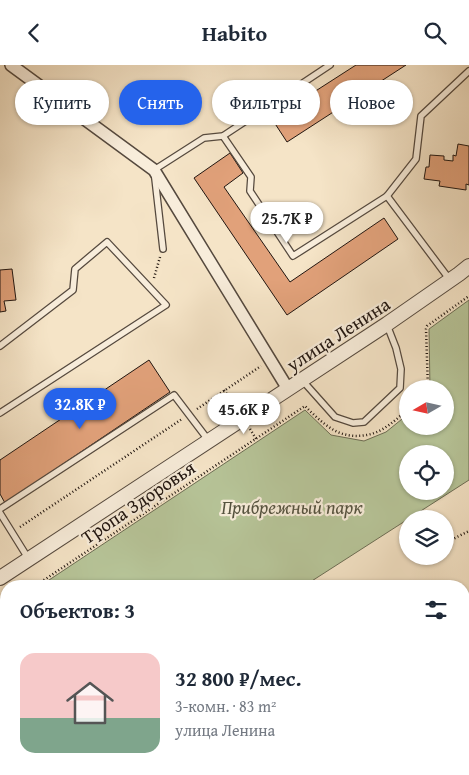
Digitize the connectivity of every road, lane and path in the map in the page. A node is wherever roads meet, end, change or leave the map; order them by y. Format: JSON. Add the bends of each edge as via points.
{"nodes":[{"id":1,"x":11,"y":65,"type":"edge"},
{"id":2,"x":330,"y":65,"type":"edge"},
{"id":3,"x":469,"y":71,"type":"edge"},
{"id":4,"x":223,"y":136,"type":"junction"},
{"id":5,"x":154,"y":170,"type":"junction"},
{"id":6,"x":387,"y":195,"type":"junction"},
{"id":7,"x":162,"y":249,"type":"joint"},
{"id":8,"x":462,"y":274,"type":"edge"},
{"id":9,"x":151,"y":289,"type":"junction"},
{"id":10,"x":469,"y":296,"type":"edge"},
{"id":11,"x":387,"y":324,"type":"junction"},
{"id":12,"x":0,"y":346,"type":"edge"},
{"id":13,"x":270,"y":359,"type":"junction"},
{"id":14,"x":302,"y":380,"type":"junction"},
{"id":15,"x":428,"y":380,"type":"edge"},
{"id":16,"x":288,"y":389,"type":"junction"},
{"id":17,"x":0,"y":413,"type":"edge"},
{"id":18,"x":189,"y":414,"type":"junction"},
{"id":19,"x":399,"y":416,"type":"edge"},
{"id":20,"x":209,"y":441,"type":"junction"},
{"id":21,"x":0,"y":511,"type":"edge"},
{"id":22,"x":469,"y":531,"type":"edge"},
{"id":23,"x":12,"y":532,"type":"junction"},
{"id":24,"x":454,"y":538,"type":"edge"},
{"id":25,"x":29,"y":559,"type":"junction"},
{"id":26,"x":0,"y":578,"type":"edge"},
{"id":27,"x":44,"y":580,"type":"edge"}],
"edges":[{"from":1,"to":5,"type":"street"},
{"from":2,"to":4,"type":"lane"},
{"from":3,"to":6,"type":"lane","via":[[421,117],[416,159]]},
{"from":4,"to":5,"type":"lane","via":[[204,138]]},
{"from":4,"to":6,"type":"lane","via":[[250,177],[250,191],[292,256]]},
{"from":5,"to":7,"type":"lane"},
{"from":5,"to":13,"type":"street"},
{"from":6,"to":8,"type":"lane"},
{"from":7,"to":9,"type":"path"},
{"from":8,"to":11,"type":"street","name":"улица Ленина"},
{"from":9,"to":12,"type":"lane","via":[[107,243],[75,269],[73,290]]},
{"from":9,"to":17,"type":"lane","via":[[166,305]]},
{"from":10,"to":15,"type":"path","via":[[427,326]]},
{"from":11,"to":14,"type":"street","name":"улица Ленина"},
{"from":11,"to":14,"type":"lane","via":[[402,369],[400,389],[364,422],[353,423],[335,417]]},
{"from":13,"to":16,"type":"street"},
{"from":13,"to":18,"type":"path"},
{"from":14,"to":16,"type":"street","name":"улица Ленина"},
{"from":16,"to":20,"type":"street","name":"улица Ленина"},
{"from":18,"to":20,"type":"lane"},
{"from":18,"to":21,"type":"lane","via":[[174,395]]},
{"from":18,"to":23,"type":"path"},
{"from":19,"to":27,"type":"path","name":"Тропа Здоровья","via":[[376,433],[355,436],[331,429],[305,406]]},
{"from":20,"to":25,"type":"street","name":"улица Ленина"},
{"from":21,"to":23,"type":"lane"},
{"from":22,"to":24,"type":"path"},
{"from":23,"to":25,"type":"lane"},
{"from":25,"to":26,"type":"street","name":"улица Ленина"}]}
